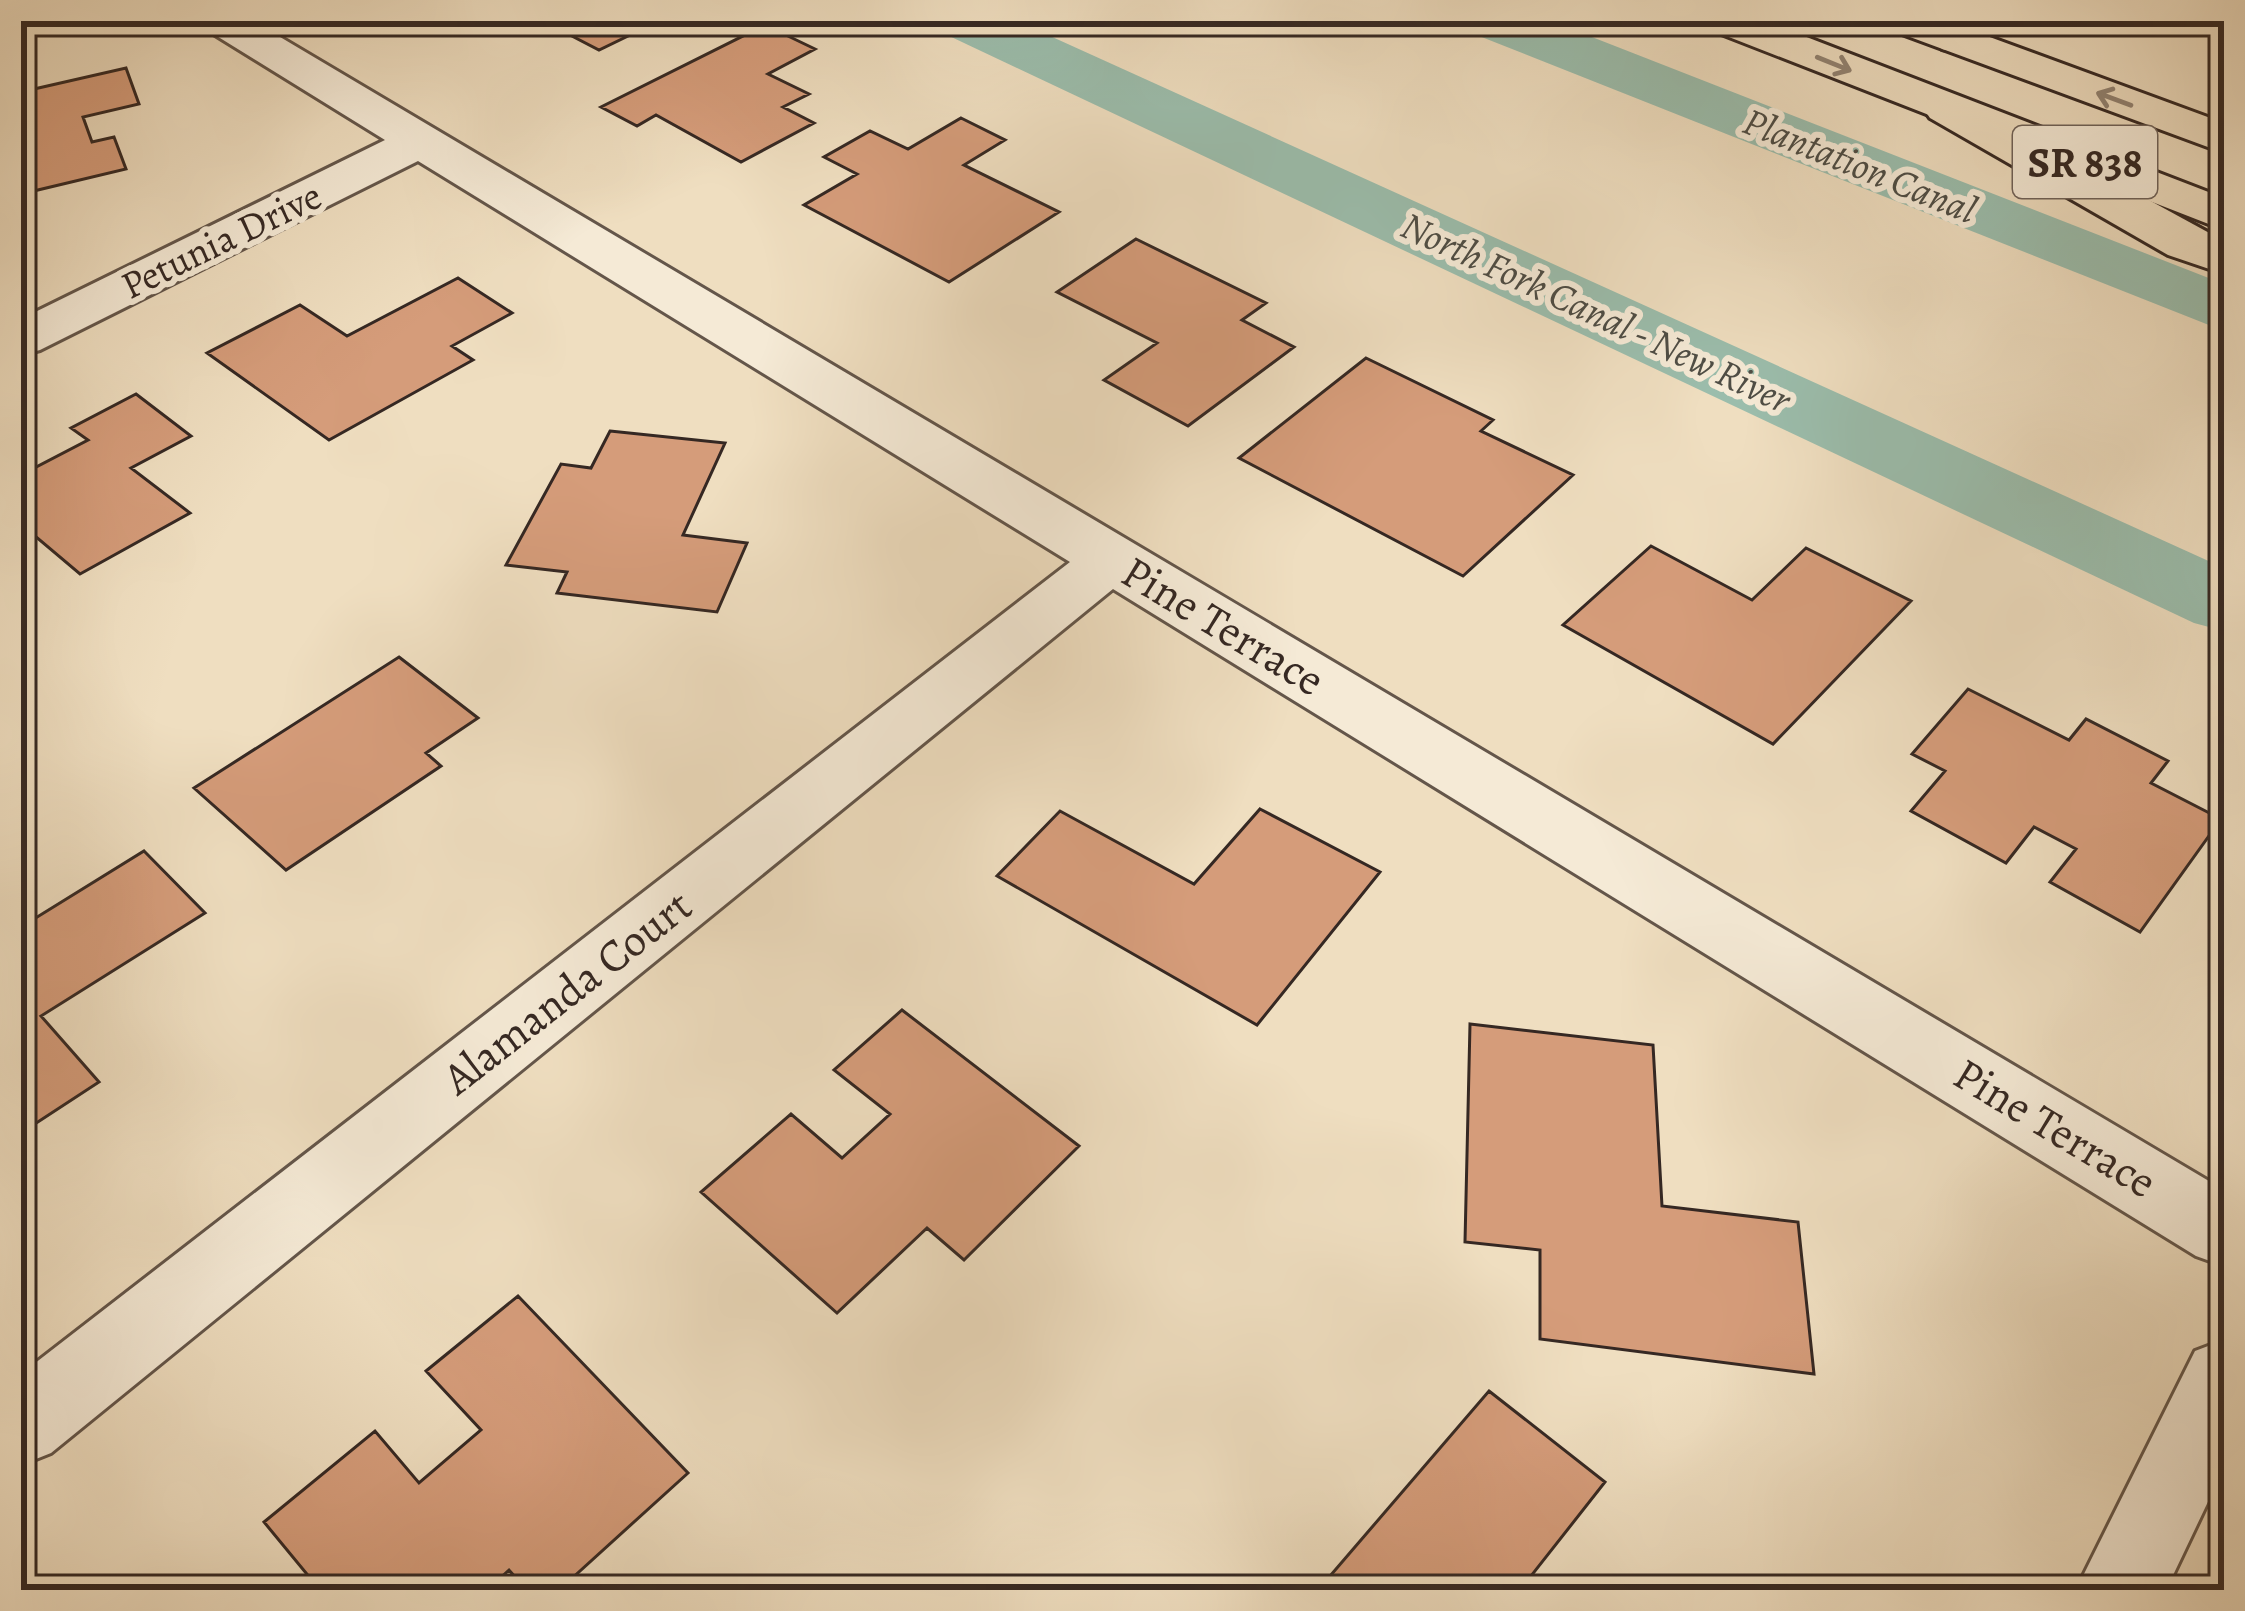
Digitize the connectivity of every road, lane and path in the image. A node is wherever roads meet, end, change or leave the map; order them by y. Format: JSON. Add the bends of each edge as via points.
{"nodes":[{"id":1,"x":222,"y":21,"type":"edge"},
{"id":2,"x":1726,"y":21,"type":"edge"},
{"id":3,"x":1906,"y":21,"type":"edge"},
{"id":4,"x":1970,"y":31,"type":"edge"},
{"id":5,"x":1946,"y":108,"type":"junction"},
{"id":6,"x":2224,"y":139,"type":"edge"},
{"id":7,"x":421,"y":141,"type":"junction"},
{"id":8,"x":2224,"y":215,"type":"edge"},
{"id":9,"x":2224,"y":260,"type":"edge"},
{"id":10,"x":21,"y":339,"type":"edge"},
{"id":11,"x":1112,"y":559,"type":"junction"},
{"id":12,"x":2224,"y":1231,"type":"edge"},
{"id":13,"x":2224,"y":1378,"type":"edge"},
{"id":14,"x":21,"y":1425,"type":"edge"},
{"id":15,"x":2120,"y":1590,"type":"edge"}],
"edges":[{"from":1,"to":7,"type":"street","name":"Pine Terrace"},
{"from":2,"to":5,"type":"highway","number":"SR 838","one_way":true},
{"from":3,"to":4,"type":"highway","number":"SR 838"},
{"from":6,"to":4,"type":"highway","number":"SR 838","one_way":true},
{"from":5,"to":8,"type":"highway","number":"SR 838"},
{"from":5,"to":9,"type":"highway"},
{"from":7,"to":10,"type":"street","name":"Petunia Drive"},
{"from":7,"to":11,"type":"street","name":"Pine Terrace"},
{"from":11,"to":12,"type":"street","name":"Pine Terrace"},
{"from":11,"to":14,"type":"street","name":"Alamanda Court"},
{"from":13,"to":15,"type":"street"}]}
